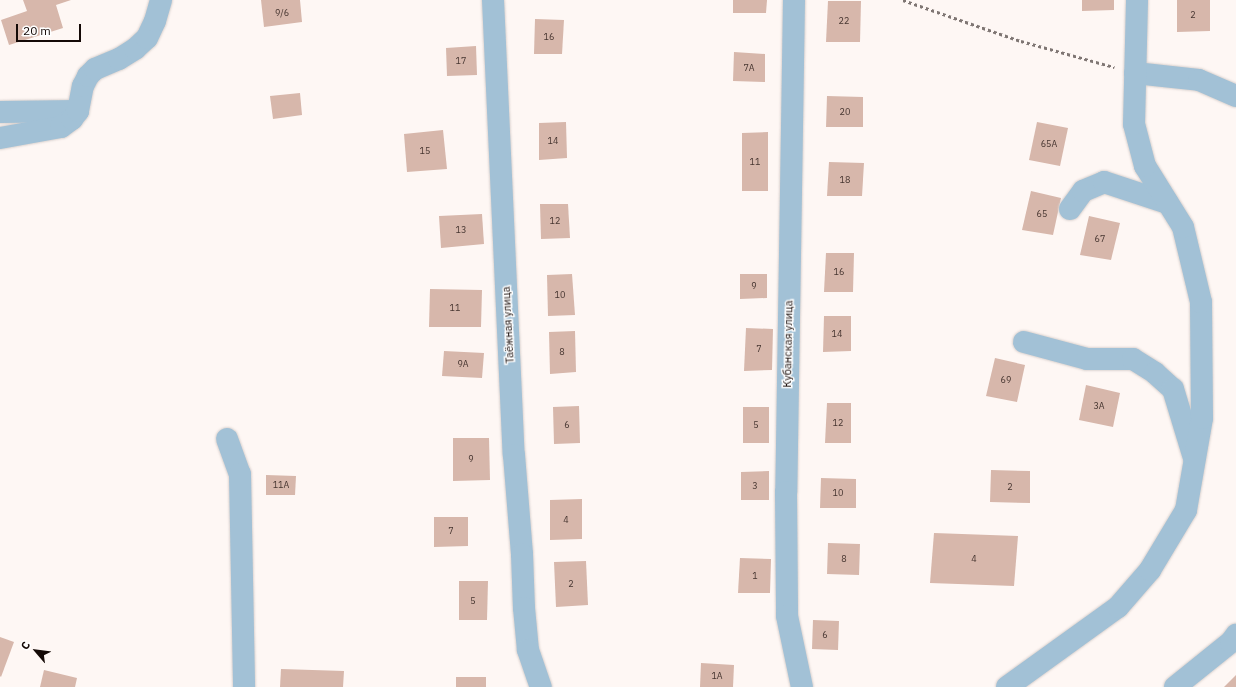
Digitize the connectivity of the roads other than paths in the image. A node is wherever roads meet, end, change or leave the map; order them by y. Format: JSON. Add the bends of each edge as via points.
{"nodes":[{"id":1,"x":161,"y":0,"type":"edge"},
{"id":2,"x":493,"y":0,"type":"edge"},
{"id":3,"x":794,"y":0,"type":"edge"},
{"id":4,"x":1136,"y":0,"type":"edge"},
{"id":5,"x":1135,"y":73,"type":"junction"},
{"id":6,"x":1236,"y":96,"type":"edge"},
{"id":7,"x":78,"y":110,"type":"junction"},
{"id":8,"x":0,"y":112,"type":"edge"},
{"id":9,"x":0,"y":138,"type":"edge"},
{"id":10,"x":1168,"y":204,"type":"junction"},
{"id":11,"x":1070,"y":209,"type":"dead end"},
{"id":12,"x":1024,"y":342,"type":"dead end"},
{"id":13,"x":227,"y":439,"type":"dead end"},
{"id":14,"x":1195,"y":461,"type":"junction"},
{"id":15,"x":1236,"y":635,"type":"edge"},
{"id":16,"x":244,"y":687,"type":"edge"},
{"id":17,"x":541,"y":687,"type":"edge"},
{"id":18,"x":802,"y":687,"type":"edge"},
{"id":19,"x":1007,"y":687,"type":"edge"},
{"id":20,"x":1175,"y":687,"type":"edge"}],
"edges":[{"from":1,"to":7,"type":"street","via":[[147,38],[119,59],[95,68],[88,76]]},
{"from":2,"to":17,"type":"street","name":"Таёжная улица","via":[[514,455],[528,650]]},
{"from":3,"to":18,"type":"street","name":"Кубанская улица","via":[[786,444],[787,608]]},
{"from":4,"to":5,"type":"street"},
{"from":5,"to":6,"type":"street","via":[[1199,80]]},
{"from":5,"to":10,"type":"street","via":[[1134,124],[1145,166]]},
{"from":7,"to":8,"type":"street"},
{"from":7,"to":9,"type":"street","via":[[72,119],[61,127]]},
{"from":10,"to":11,"type":"street","via":[[1104,182],[1083,191]]},
{"from":10,"to":14,"type":"street","via":[[1183,227],[1200,302],[1202,418]]},
{"from":12,"to":14,"type":"street","via":[[1087,359],[1133,359],[1155,373],[1173,389]]},
{"from":13,"to":16,"type":"street","via":[[240,474]]},
{"from":14,"to":19,"type":"street","via":[[1186,510],[1150,570],[1118,606]]},
{"from":15,"to":20,"type":"street"}]}
